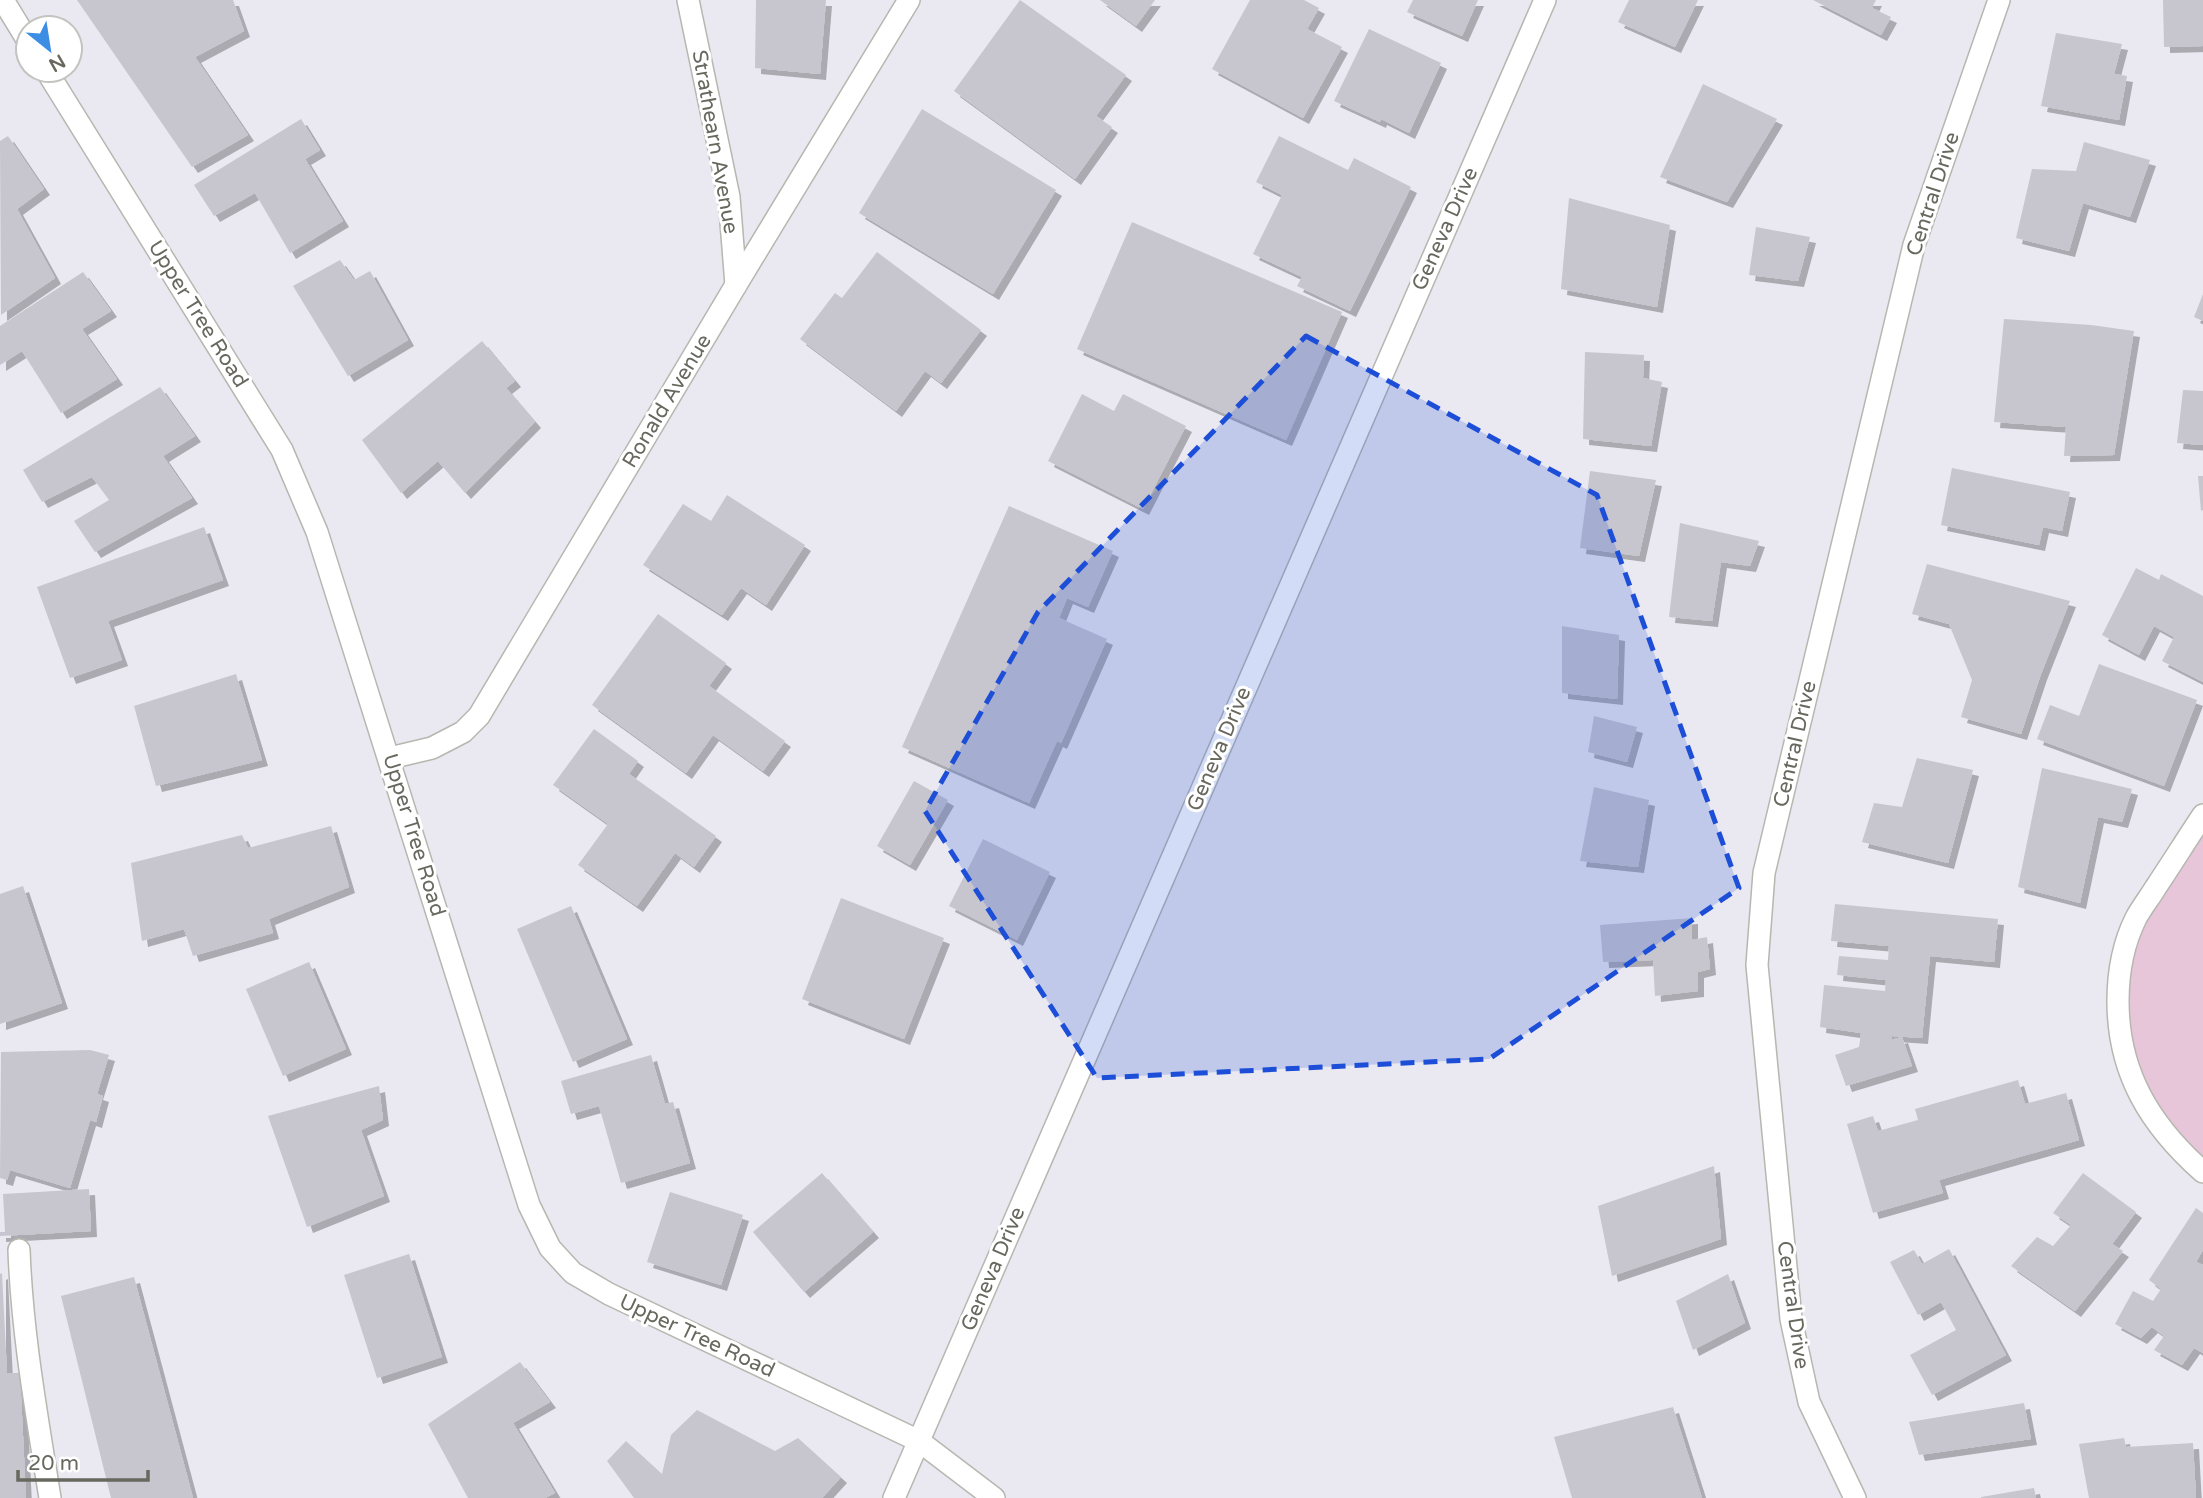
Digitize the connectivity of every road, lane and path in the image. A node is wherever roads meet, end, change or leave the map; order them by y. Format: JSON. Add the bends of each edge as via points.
{"nodes":[{"id":1,"x":3,"y":0,"type":"edge"},
{"id":2,"x":688,"y":0,"type":"edge"},
{"id":3,"x":909,"y":0,"type":"edge"},
{"id":4,"x":1545,"y":0,"type":"edge"},
{"id":5,"x":1999,"y":0,"type":"edge"},
{"id":6,"x":14,"y":18,"type":"edge"},
{"id":7,"x":55,"y":84,"type":"edge"},
{"id":8,"x":736,"y":285,"type":"junction"},
{"id":9,"x":390,"y":758,"type":"junction"},
{"id":10,"x":2203,"y":815,"type":"edge"},
{"id":11,"x":2203,"y":1172,"type":"edge"},
{"id":12,"x":19,"y":1250,"type":"dead end"},
{"id":13,"x":919,"y":1441,"type":"junction"},
{"id":14,"x":50,"y":1498,"type":"edge"},
{"id":15,"x":894,"y":1498,"type":"edge"},
{"id":16,"x":994,"y":1498,"type":"edge"},
{"id":17,"x":1855,"y":1498,"type":"edge"}],
"edges":[{"from":1,"to":6,"type":"street"},
{"from":2,"to":8,"type":"street","name":"Strathearn Avenue","via":[[729,197]]},
{"from":3,"to":8,"type":"street","name":"Ronald Avenue"},
{"from":4,"to":13,"type":"street","name":"Geneva Drive"},
{"from":5,"to":17,"type":"street","name":"Central Drive","via":[[1914,245],[1764,873],[1757,965],[1791,1319],[1809,1402]]},
{"from":7,"to":9,"type":"street","name":"Upper Tree Road","via":[[282,450],[317,532]]},
{"from":8,"to":9,"type":"street","name":"Ronald Avenue","via":[[480,716],[463,732],[432,748]]},
{"from":9,"to":13,"type":"street","name":"Upper Tree Road","via":[[529,1205],[550,1248],[573,1273],[609,1294]]},
{"from":10,"to":11,"type":"street","via":[[2136,918],[2123,952],[2118,1000],[2125,1064],[2145,1107],[2182,1154]]},
{"from":12,"to":14,"type":"street","via":[[21,1306]]},
{"from":13,"to":15,"type":"street","name":"Geneva Drive"},
{"from":13,"to":16,"type":"street","name":"Upper Tree Road"}]}
